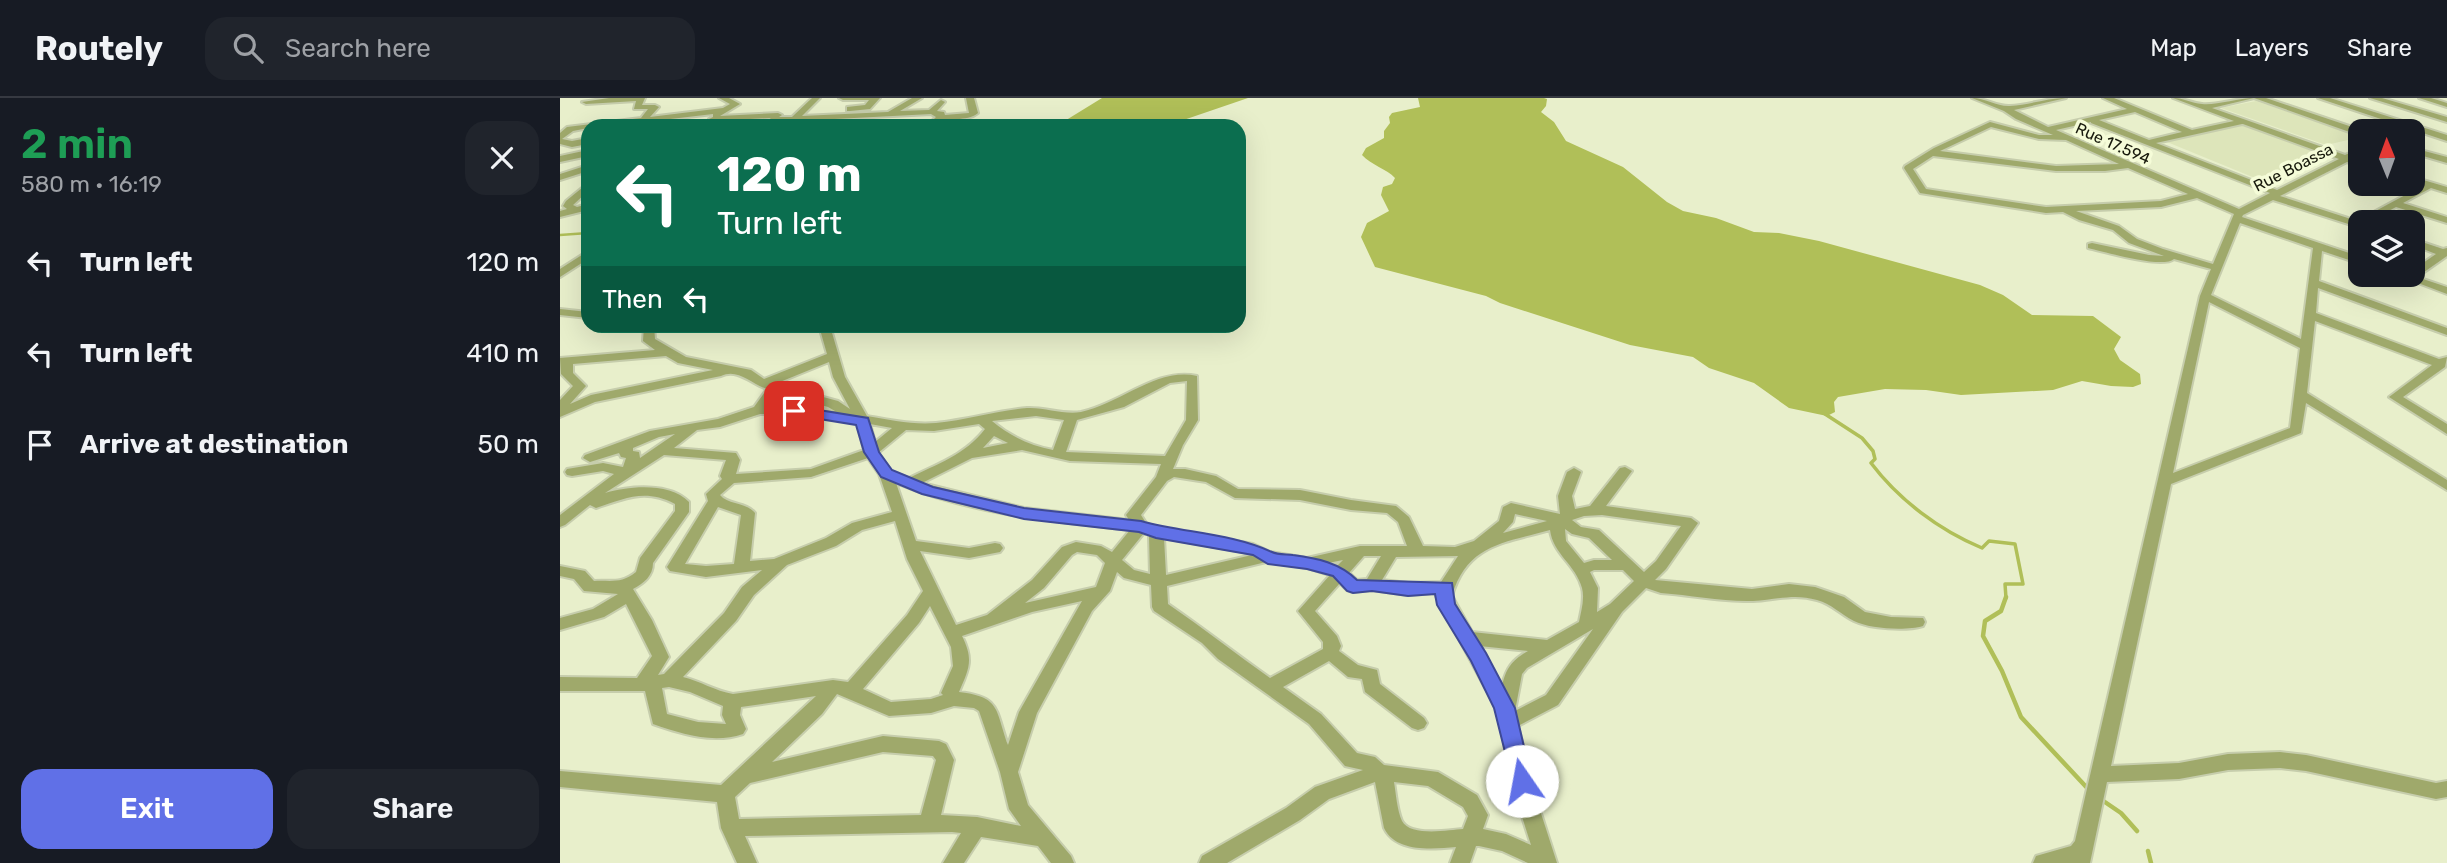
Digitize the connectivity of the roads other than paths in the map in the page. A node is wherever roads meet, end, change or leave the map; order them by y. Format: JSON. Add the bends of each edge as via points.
{"nodes":[{"id":1,"x":589,"y":98,"type":"edge"},
{"id":2,"x":723,"y":98,"type":"edge"},
{"id":3,"x":817,"y":98,"type":"edge"},
{"id":4,"x":843,"y":98,"type":"edge"},
{"id":5,"x":874,"y":98,"type":"edge"},
{"id":6,"x":918,"y":98,"type":"edge"},
{"id":7,"x":970,"y":98,"type":"edge"},
{"id":8,"x":1976,"y":98,"type":"edge"},
{"id":9,"x":2062,"y":98,"type":"edge"},
{"id":10,"x":2107,"y":98,"type":"edge"},
{"id":11,"x":2177,"y":98,"type":"edge"},
{"id":12,"x":2250,"y":98,"type":"edge"},
{"id":13,"x":2258,"y":98,"type":"edge"},
{"id":14,"x":2322,"y":98,"type":"edge"},
{"id":15,"x":2374,"y":98,"type":"edge"},
{"id":16,"x":2423,"y":98,"type":"edge"},
{"id":17,"x":604,"y":100,"type":"edge"},
{"id":18,"x":941,"y":102,"type":"dead end"},
{"id":19,"x":2447,"y":105,"type":"edge"},
{"id":20,"x":637,"y":107,"type":"junction"},
{"id":21,"x":2202,"y":107,"type":"junction"},
{"id":22,"x":2007,"y":109,"type":"junction"},
{"id":23,"x":724,"y":110,"type":"junction"},
{"id":24,"x":2135,"y":110,"type":"junction"},
{"id":25,"x":2447,"y":112,"type":"edge"},
{"id":26,"x":932,"y":113,"type":"junction"},
{"id":27,"x":750,"y":116,"type":"junction"},
{"id":28,"x":674,"y":117,"type":"junction"},
{"id":29,"x":2433,"y":117,"type":"junction"},
{"id":30,"x":775,"y":118,"type":"junction"},
{"id":31,"x":795,"y":118,"type":"junction"},
{"id":32,"x":833,"y":118,"type":"junction"},
{"id":33,"x":890,"y":118,"type":"junction"},
{"id":34,"x":940,"y":118,"type":"joint"},
{"id":35,"x":623,"y":119,"type":"edge"},
{"id":36,"x":644,"y":119,"type":"edge"},
{"id":37,"x":653,"y":119,"type":"edge"},
{"id":38,"x":671,"y":119,"type":"edge"},
{"id":39,"x":717,"y":119,"type":"edge"},
{"id":40,"x":735,"y":119,"type":"edge"},
{"id":41,"x":748,"y":119,"type":"edge"},
{"id":42,"x":771,"y":119,"type":"edge"},
{"id":43,"x":2380,"y":119,"type":"edge"},
{"id":44,"x":2099,"y":120,"type":"junction"},
{"id":45,"x":2426,"y":120,"type":"edge"},
{"id":46,"x":2447,"y":120,"type":"edge"},
{"id":47,"x":2242,"y":122,"type":"junction"},
{"id":48,"x":581,"y":127,"type":"edge"},
{"id":49,"x":2049,"y":129,"type":"junction"},
{"id":50,"x":2348,"y":129,"type":"edge"},
{"id":51,"x":2190,"y":133,"type":"junction"},
{"id":52,"x":2426,"y":133,"type":"edge"},
{"id":53,"x":2069,"y":138,"type":"junction"},
{"id":54,"x":2447,"y":138,"type":"edge"},
{"id":55,"x":560,"y":139,"type":"edge"},
{"id":56,"x":2151,"y":141,"type":"junction"},
{"id":57,"x":581,"y":143,"type":"edge"},
{"id":58,"x":1928,"y":153,"type":"junction"},
{"id":59,"x":2426,"y":154,"type":"edge"},
{"id":60,"x":2348,"y":157,"type":"edge"},
{"id":61,"x":560,"y":159,"type":"edge"},
{"id":62,"x":2344,"y":159,"type":"junction"},
{"id":63,"x":2348,"y":160,"type":"edge"},
{"id":64,"x":2447,"y":160,"type":"edge"},
{"id":65,"x":581,"y":161,"type":"edge"},
{"id":66,"x":581,"y":165,"type":"edge"},
{"id":67,"x":2130,"y":165,"type":"junction"},
{"id":68,"x":560,"y":177,"type":"edge"},
{"id":69,"x":2426,"y":184,"type":"edge"},
{"id":70,"x":2430,"y":185,"type":"junction"},
{"id":71,"x":2447,"y":190,"type":"edge"},
{"id":72,"x":581,"y":192,"type":"edge"},
{"id":73,"x":2274,"y":194,"type":"junction"},
{"id":74,"x":2197,"y":195,"type":"junction"},
{"id":75,"x":2397,"y":204,"type":"junction"},
{"id":76,"x":581,"y":209,"type":"edge"},
{"id":77,"x":2064,"y":209,"type":"junction"},
{"id":78,"x":576,"y":210,"type":"junction"},
{"id":79,"x":2385,"y":210,"type":"edge"},
{"id":80,"x":560,"y":214,"type":"edge"},
{"id":81,"x":2237,"y":216,"type":"junction"},
{"id":82,"x":2348,"y":219,"type":"edge"},
{"id":83,"x":2447,"y":220,"type":"edge"},
{"id":84,"x":2092,"y":246,"type":"dead end"},
{"id":85,"x":2318,"y":246,"type":"junction"},
{"id":86,"x":2425,"y":246,"type":"edge"},
{"id":87,"x":2446,"y":252,"type":"edge"},
{"id":88,"x":2348,"y":256,"type":"edge"},
{"id":89,"x":581,"y":259,"type":"edge"},
{"id":90,"x":2184,"y":259,"type":"junction"},
{"id":91,"x":2425,"y":265,"type":"edge"},
{"id":92,"x":2217,"y":268,"type":"junction"},
{"id":93,"x":560,"y":274,"type":"edge"},
{"id":94,"x":2313,"y":282,"type":"junction"},
{"id":95,"x":2425,"y":282,"type":"edge"},
{"id":96,"x":2447,"y":291,"type":"edge"},
{"id":97,"x":2205,"y":296,"type":"junction"},
{"id":98,"x":560,"y":312,"type":"edge"},
{"id":99,"x":581,"y":314,"type":"edge"},
{"id":100,"x":2310,"y":315,"type":"junction"},
{"id":101,"x":2447,"y":332,"type":"edge"},
{"id":102,"x":648,"y":333,"type":"edge"},
{"id":103,"x":827,"y":333,"type":"edge"},
{"id":104,"x":2306,"y":346,"type":"junction"},
{"id":105,"x":668,"y":352,"type":"junction"},
{"id":106,"x":832,"y":356,"type":"junction"},
{"id":107,"x":2444,"y":361,"type":"edge"},
{"id":108,"x":563,"y":362,"type":"edge"},
{"id":109,"x":731,"y":370,"type":"junction"},
{"id":110,"x":768,"y":385,"type":"junction"},
{"id":111,"x":2301,"y":395,"type":"junction"},
{"id":112,"x":560,"y":410,"type":"edge"},
{"id":113,"x":759,"y":410,"type":"junction"},
{"id":114,"x":1072,"y":416,"type":"junction"},
{"id":115,"x":863,"y":421,"type":"junction"},
{"id":116,"x":988,"y":425,"type":"junction"},
{"id":117,"x":693,"y":426,"type":"junction"},
{"id":118,"x":903,"y":426,"type":"junction"},
{"id":119,"x":2447,"y":430,"type":"edge"},
{"id":120,"x":627,"y":446,"type":"junction"},
{"id":121,"x":1017,"y":447,"type":"dead end"},
{"id":122,"x":661,"y":451,"type":"junction"},
{"id":123,"x":690,"y":452,"type":"junction"},
{"id":124,"x":872,"y":452,"type":"junction"},
{"id":125,"x":1059,"y":453,"type":"junction"},
{"id":126,"x":966,"y":457,"type":"junction"},
{"id":127,"x":590,"y":458,"type":"dead end"},
{"id":128,"x":1169,"y":460,"type":"junction"},
{"id":129,"x":1625,"y":471,"type":"dead end"},
{"id":130,"x":572,"y":472,"type":"dead end"},
{"id":131,"x":627,"y":472,"type":"junction"},
{"id":132,"x":1574,"y":472,"type":"dead end"},
{"id":133,"x":886,"y":474,"type":"junction"},
{"id":134,"x":1162,"y":478,"type":"junction"},
{"id":135,"x":731,"y":479,"type":"junction"},
{"id":136,"x":2165,"y":481,"type":"junction"},
{"id":137,"x":2445,"y":482,"type":"edge"},
{"id":138,"x":911,"y":483,"type":"junction"},
{"id":139,"x":715,"y":501,"type":"junction"},
{"id":140,"x":1594,"y":511,"type":"junction"},
{"id":141,"x":901,"y":515,"type":"junction"},
{"id":142,"x":1562,"y":519,"type":"junction"},
{"id":143,"x":561,"y":521,"type":"edge"},
{"id":144,"x":1503,"y":526,"type":"junction"},
{"id":145,"x":1149,"y":529,"type":"junction"},
{"id":146,"x":1524,"y":534,"type":"junction"},
{"id":147,"x":911,"y":545,"type":"junction"},
{"id":148,"x":1479,"y":545,"type":"junction"},
{"id":149,"x":995,"y":548,"type":"dead end"},
{"id":150,"x":1360,"y":551,"type":"junction"},
{"id":151,"x":1391,"y":552,"type":"junction"},
{"id":152,"x":1423,"y":552,"type":"junction"},
{"id":153,"x":1266,"y":557,"type":"junction"},
{"id":154,"x":1114,"y":560,"type":"junction"},
{"id":155,"x":1307,"y":563,"type":"junction"},
{"id":156,"x":777,"y":565,"type":"junction"},
{"id":157,"x":1624,"y":565,"type":"junction"},
{"id":158,"x":741,"y":568,"type":"junction"},
{"id":159,"x":1581,"y":569,"type":"junction"},
{"id":160,"x":560,"y":571,"type":"edge"},
{"id":161,"x":1339,"y":572,"type":"junction"},
{"id":162,"x":1450,"y":580,"type":"junction"},
{"id":163,"x":1158,"y":582,"type":"junction"},
{"id":164,"x":1645,"y":582,"type":"junction"},
{"id":165,"x":1372,"y":584,"type":"junction"},
{"id":166,"x":1353,"y":586,"type":"junction"},
{"id":167,"x":1102,"y":591,"type":"junction"},
{"id":168,"x":1322,"y":591,"type":"junction"},
{"id":169,"x":625,"y":592,"type":"junction"},
{"id":170,"x":931,"y":592,"type":"junction"},
{"id":171,"x":1616,"y":608,"type":"junction"},
{"id":172,"x":993,"y":619,"type":"junction"},
{"id":173,"x":1917,"y":622,"type":"dead end"},
{"id":174,"x":1587,"y":623,"type":"junction"},
{"id":175,"x":560,"y":624,"type":"edge"},
{"id":176,"x":952,"y":633,"type":"junction"},
{"id":177,"x":1466,"y":638,"type":"junction"},
{"id":178,"x":1552,"y":647,"type":"junction"},
{"id":179,"x":1330,"y":653,"type":"junction"},
{"id":180,"x":654,"y":683,"type":"junction"},
{"id":181,"x":560,"y":684,"type":"edge"},
{"id":182,"x":1269,"y":687,"type":"junction"},
{"id":183,"x":842,"y":689,"type":"junction"},
{"id":184,"x":954,"y":699,"type":"junction"},
{"id":185,"x":733,"y":701,"type":"junction"},
{"id":186,"x":1506,"y":716,"type":"junction"},
{"id":187,"x":1418,"y":723,"type":"dead end"},
{"id":188,"x":1009,"y":772,"type":"junction"},
{"id":189,"x":1380,"y":772,"type":"junction"},
{"id":190,"x":2100,"y":774,"type":"junction"},
{"id":191,"x":748,"y":775,"type":"junction"},
{"id":192,"x":560,"y":779,"type":"edge"},
{"id":193,"x":2443,"y":792,"type":"edge"},
{"id":194,"x":725,"y":794,"type":"junction"},
{"id":195,"x":929,"y":823,"type":"junction"},
{"id":196,"x":977,"y":826,"type":"junction"},
{"id":197,"x":731,"y":828,"type":"junction"},
{"id":198,"x":1042,"y":838,"type":"junction"},
{"id":199,"x":1470,"y":838,"type":"junction"},
{"id":200,"x":2083,"y":853,"type":"edge"},
{"id":201,"x":1229,"y":857,"type":"edge"},
{"id":202,"x":1547,"y":862,"type":"edge"},
{"id":203,"x":747,"y":863,"type":"edge"},
{"id":204,"x":953,"y":863,"type":"edge"},
{"id":205,"x":1063,"y":863,"type":"edge"},
{"id":206,"x":1209,"y":863,"type":"edge"},
{"id":207,"x":1460,"y":863,"type":"edge"},
{"id":208,"x":2043,"y":863,"type":"edge"}],
"edges":[{"from":1,"to":17,"type":"street","via":[[586,102]]},
{"from":2,"to":23,"type":"street","via":[[736,104]]},
{"from":3,"to":31,"type":"street"},
{"from":4,"to":5,"type":"street"},
{"from":5,"to":32,"type":"street","via":[[865,108],[844,110]]},
{"from":6,"to":33,"type":"street"},
{"from":7,"to":34,"type":"street","via":[[974,113]]},
{"from":8,"to":22,"type":"street","name":"Rue 17.594"},
{"from":9,"to":22,"type":"street"},
{"from":10,"to":24,"type":"street"},
{"from":11,"to":21,"type":"street"},
{"from":12,"to":21,"type":"street"},
{"from":13,"to":50,"type":"street"},
{"from":14,"to":43,"type":"street"},
{"from":15,"to":29,"type":"street"},
{"from":16,"to":19,"type":"street"},
{"from":17,"to":20,"type":"street","via":[[641,98]]},
{"from":18,"to":26,"type":"street"},
{"from":20,"to":35,"type":"street"},
{"from":20,"to":36,"type":"street","via":[[655,107]]},
{"from":21,"to":47,"type":"street"},
{"from":22,"to":49,"type":"street","name":"Rue 17.594"},
{"from":23,"to":28,"type":"street"},
{"from":23,"to":39,"type":"street"},
{"from":24,"to":44,"type":"street"},
{"from":24,"to":51,"type":"street"},
{"from":25,"to":29,"type":"street"},
{"from":26,"to":33,"type":"street"},
{"from":26,"to":34,"type":"street","via":[[941,114]]},
{"from":27,"to":30,"type":"street"},
{"from":27,"to":40,"type":"street"},
{"from":27,"to":41,"type":"street"},
{"from":28,"to":37,"type":"street"},
{"from":28,"to":38,"type":"street"},
{"from":29,"to":45,"type":"street"},
{"from":29,"to":46,"type":"street"},
{"from":30,"to":31,"type":"street"},
{"from":30,"to":42,"type":"street"},
{"from":31,"to":32,"type":"street"},
{"from":32,"to":33,"type":"street"},
{"from":44,"to":49,"type":"street"},
{"from":44,"to":56,"type":"street"},
{"from":47,"to":51,"type":"street"},
{"from":47,"to":62,"type":"street"},
{"from":48,"to":55,"type":"street","via":[[570,129]]},
{"from":49,"to":53,"type":"street","name":"Rue 17.594"},
{"from":51,"to":56,"type":"street"},
{"from":52,"to":54,"type":"street"},
{"from":53,"to":58,"type":"street","via":[[2039,137],[1990,124]]},
{"from":53,"to":67,"type":"street","name":"Rue 17.594"},
{"from":55,"to":57,"type":"street"},
{"from":56,"to":73,"type":"street"},
{"from":58,"to":67,"type":"street","via":[[2057,169]]},
{"from":58,"to":77,"type":"street","via":[[1908,167],[1923,191]]},
{"from":59,"to":64,"type":"street"},
{"from":60,"to":62,"type":"street","name":"Rue Boassa"},
{"from":61,"to":65,"type":"street"},
{"from":62,"to":63,"type":"street"},
{"from":62,"to":73,"type":"street","name":"Rue Boassa"},
{"from":66,"to":68,"type":"street"},
{"from":67,"to":74,"type":"street","name":"Rue 17.594"},
{"from":69,"to":70,"type":"street"},
{"from":70,"to":71,"type":"street"},
{"from":70,"to":75,"type":"street"},
{"from":72,"to":78,"type":"street","via":[[568,205]]},
{"from":73,"to":81,"type":"street","name":"Rue Boassa"},
{"from":73,"to":82,"type":"street"},
{"from":74,"to":77,"type":"street","via":[[2161,204]]},
{"from":74,"to":81,"type":"street","name":"Rue 17.594"},
{"from":75,"to":79,"type":"street"},
{"from":75,"to":83,"type":"street"},
{"from":76,"to":78,"type":"street"},
{"from":77,"to":90,"type":"street"},
{"from":78,"to":80,"type":"street"},
{"from":81,"to":85,"type":"street","name":"Rue 17.594"},
{"from":81,"to":92,"type":"street"},
{"from":84,"to":90,"type":"street","via":[[2149,258]]},
{"from":85,"to":88,"type":"street","name":"Rue 17.594"},
{"from":85,"to":94,"type":"street"},
{"from":86,"to":87,"type":"street"},
{"from":87,"to":91,"type":"street"},
{"from":89,"to":93,"type":"street"},
{"from":90,"to":92,"type":"street"},
{"from":92,"to":97,"type":"street"},
{"from":94,"to":100,"type":"street"},
{"from":94,"to":101,"type":"street"},
{"from":95,"to":96,"type":"street"},
{"from":97,"to":104,"type":"street"},
{"from":97,"to":136,"type":"street"},
{"from":98,"to":99,"type":"street"},
{"from":100,"to":104,"type":"street"},
{"from":100,"to":107,"type":"street"},
{"from":102,"to":105,"type":"street","via":[[648,339]]},
{"from":103,"to":106,"type":"street"},
{"from":104,"to":111,"type":"street"},
{"from":105,"to":108,"type":"street"},
{"from":105,"to":109,"type":"street","via":[[692,364]]},
{"from":106,"to":110,"type":"street"},
{"from":106,"to":115,"type":"street"},
{"from":107,"to":119,"type":"street","via":[[2395,397]]},
{"from":108,"to":112,"type":"street","via":[[567,374],[580,386]]},
{"from":109,"to":110,"type":"street"},
{"from":109,"to":112,"type":"street","via":[[591,399]]},
{"from":110,"to":113,"type":"street"},
{"from":110,"to":115,"type":"street","via":[[833,404]]},
{"from":111,"to":136,"type":"street","via":[[2296,430]]},
{"from":111,"to":137,"type":"street"},
{"from":113,"to":115,"type":"street"},
{"from":113,"to":117,"type":"street"},
{"from":114,"to":116,"type":"street","via":[[1013,413]]},
{"from":114,"to":125,"type":"street"},
{"from":114,"to":128,"type":"street","via":[[1111,407],[1162,383],[1191,377],[1194,416]]},
{"from":115,"to":118,"type":"street"},
{"from":115,"to":124,"type":"street"},
{"from":116,"to":118,"type":"street"},
{"from":116,"to":125,"type":"street","via":[[1022,445]]},
{"from":116,"to":126,"type":"street","via":[[982,444]]},
{"from":117,"to":120,"type":"street"},
{"from":117,"to":122,"type":"street"},
{"from":118,"to":124,"type":"street"},
{"from":120,"to":127,"type":"street"},
{"from":120,"to":131,"type":"street","via":[[626,454],[634,455]]},
{"from":121,"to":126,"type":"street"},
{"from":122,"to":123,"type":"street"},
{"from":122,"to":131,"type":"street"},
{"from":123,"to":131,"type":"street"},
{"from":123,"to":135,"type":"street","via":[[733,457],[727,472]]},
{"from":124,"to":133,"type":"street"},
{"from":124,"to":135,"type":"street","via":[[811,473]]},
{"from":125,"to":128,"type":"street","via":[[1111,461]]},
{"from":126,"to":138,"type":"street"},
{"from":128,"to":134,"type":"street"},
{"from":129,"to":140,"type":"street"},
{"from":130,"to":131,"type":"street","via":[[603,467]]},
{"from":131,"to":143,"type":"street"},
{"from":132,"to":142,"type":"street"},
{"from":133,"to":138,"type":"street"},
{"from":133,"to":141,"type":"street"},
{"from":134,"to":145,"type":"street","via":[[1133,515]]},
{"from":134,"to":152,"type":"street","via":[[1185,472],[1242,494],[1300,495],[1391,509],[1404,520]]},
{"from":135,"to":139,"type":"street","via":[[713,494]]},
{"from":136,"to":190,"type":"street"},
{"from":138,"to":145,"type":"street","via":[[1024,513]]},
{"from":139,"to":158,"type":"street","via":[[748,513]]},
{"from":139,"to":158,"type":"street","via":[[675,567],[688,571]]},
{"from":140,"to":142,"type":"street"},
{"from":140,"to":164,"type":"street","via":[[1691,523]]},
{"from":141,"to":147,"type":"street"},
{"from":141,"to":156,"type":"street","via":[[857,526]]},
{"from":142,"to":144,"type":"street","via":[[1511,508]]},
{"from":142,"to":146,"type":"street"},
{"from":142,"to":157,"type":"street","via":[[1577,531],[1594,534]]},
{"from":142,"to":159,"type":"street","via":[[1559,542]]},
{"from":143,"to":169,"type":"street","via":[[609,495],[673,496],[682,502],[682,512],[645,562],[641,579]]},
{"from":144,"to":146,"type":"street"},
{"from":144,"to":148,"type":"street"},
{"from":145,"to":153,"type":"street","via":[[1225,542]]},
{"from":145,"to":154,"type":"street"},
{"from":145,"to":163,"type":"street"},
{"from":146,"to":148,"type":"street"},
{"from":147,"to":149,"type":"street","via":[[969,553]]},
{"from":147,"to":170,"type":"street"},
{"from":148,"to":152,"type":"street","via":[[1455,552]]},
{"from":148,"to":162,"type":"street"},
{"from":150,"to":151,"type":"street"},
{"from":150,"to":155,"type":"street"},
{"from":150,"to":161,"type":"street"},
{"from":151,"to":152,"type":"street"},
{"from":151,"to":165,"type":"street"},
{"from":152,"to":162,"type":"street","via":[[1441,560]]},
{"from":153,"to":155,"type":"street"},
{"from":153,"to":163,"type":"street"},
{"from":154,"to":163,"type":"street","via":[[1129,573]]},
{"from":154,"to":167,"type":"street"},
{"from":154,"to":172,"type":"street","via":[[1101,551],[1076,547],[1067,551],[1038,584]]},
{"from":155,"to":161,"type":"street"},
{"from":156,"to":158,"type":"street"},
{"from":156,"to":180,"type":"street","via":[[748,591],[730,617]]},
{"from":157,"to":159,"type":"street"},
{"from":157,"to":164,"type":"street"},
{"from":159,"to":174,"type":"street","via":[[1591,592]]},
{"from":160,"to":169,"type":"street","via":[[579,575],[590,587]]},
{"from":161,"to":166,"type":"street"},
{"from":161,"to":168,"type":"street"},
{"from":162,"to":165,"type":"street","via":[[1392,589]]},
{"from":162,"to":177,"type":"street","via":[[1446,605]]},
{"from":163,"to":182,"type":"street","via":[[1163,611]]},
{"from":164,"to":171,"type":"street"},
{"from":164,"to":173,"type":"street","via":[[1752,595],[1789,590],[1815,593],[1838,601],[1860,617]]},
{"from":165,"to":166,"type":"street"},
{"from":166,"to":168,"type":"street"},
{"from":167,"to":172,"type":"street"},
{"from":167,"to":188,"type":"street","via":[[1086,607],[1028,712]]},
{"from":168,"to":179,"type":"street","via":[[1306,611],[1331,640]]},
{"from":169,"to":175,"type":"street","via":[[598,613]]},
{"from":169,"to":180,"type":"street","via":[[651,629],[661,657]]},
{"from":170,"to":176,"type":"street"},
{"from":170,"to":183,"type":"street","via":[[913,619]]},
{"from":171,"to":174,"type":"street"},
{"from":171,"to":186,"type":"street","via":[[1552,700]]},
{"from":172,"to":176,"type":"street"},
{"from":174,"to":178,"type":"street"},
{"from":176,"to":184,"type":"street","via":[[963,659],[951,687]]},
{"from":177,"to":178,"type":"street"},
{"from":177,"to":186,"type":"street"},
{"from":178,"to":186,"type":"street","via":[[1517,668]]},
{"from":179,"to":182,"type":"street"},
{"from":179,"to":187,"type":"street","via":[[1354,672],[1371,675],[1371,687]]},
{"from":180,"to":181,"type":"street"},
{"from":180,"to":185,"type":"street","via":[[694,686]]},
{"from":180,"to":185,"type":"street","via":[[659,719],[732,732],[737,729],[731,715]]},
{"from":182,"to":189,"type":"street","via":[[1315,719],[1352,760],[1368,763]]},
{"from":183,"to":184,"type":"street","via":[[889,709]]},
{"from":183,"to":185,"type":"street"},
{"from":183,"to":191,"type":"street"},
{"from":184,"to":188,"type":"street","via":[[978,701],[986,708]]},
{"from":186,"to":202,"type":"street"},
{"from":188,"to":198,"type":"street","via":[[1019,809]]},
{"from":189,"to":199,"type":"street","via":[[1431,778],[1470,801],[1478,815]]},
{"from":189,"to":199,"type":"street","via":[[1399,834],[1422,839]]},
{"from":189,"to":201,"type":"street","via":[[1322,793]]},
{"from":190,"to":193,"type":"street","via":[[2280,760]]},
{"from":190,"to":200,"type":"street"},
{"from":191,"to":194,"type":"street"},
{"from":191,"to":195,"type":"street","via":[[883,744],[939,749],[945,760]]},
{"from":192,"to":194,"type":"street"},
{"from":194,"to":197,"type":"street"},
{"from":195,"to":196,"type":"street"},
{"from":195,"to":197,"type":"street"},
{"from":196,"to":198,"type":"street"},
{"from":196,"to":204,"type":"street"},
{"from":197,"to":203,"type":"street"},
{"from":198,"to":205,"type":"street"},
{"from":199,"to":202,"type":"street","via":[[1500,841]]},
{"from":199,"to":207,"type":"street"},
{"from":200,"to":208,"type":"street"},
{"from":201,"to":206,"type":"street"}]}
